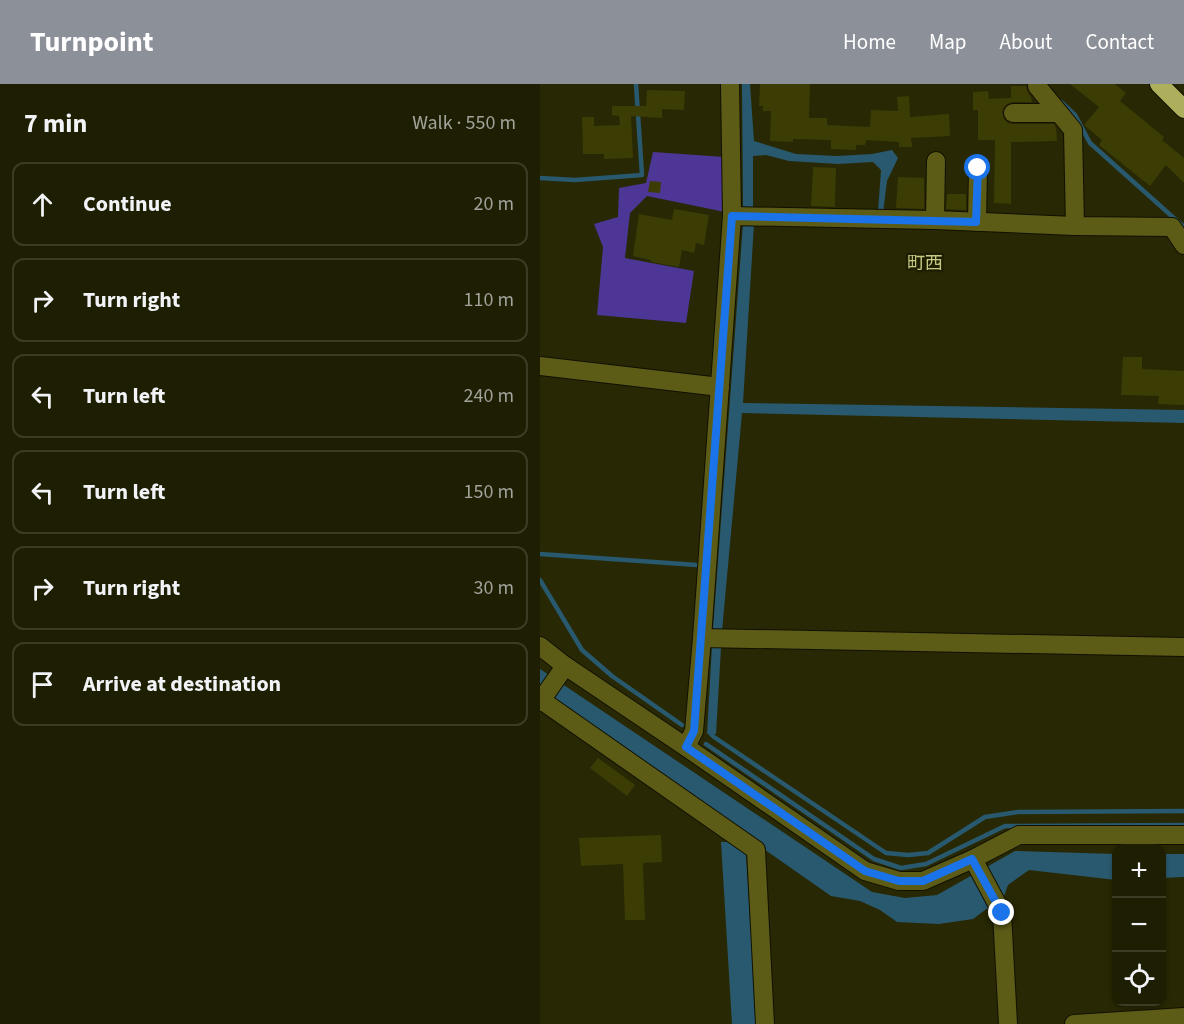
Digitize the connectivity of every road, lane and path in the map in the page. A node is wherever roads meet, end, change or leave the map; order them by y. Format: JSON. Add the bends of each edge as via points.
{"nodes":[{"id":1,"x":730,"y":84,"type":"edge"},
{"id":2,"x":1160,"y":84,"type":"edge"},
{"id":3,"x":1037,"y":86,"type":"dead end"},
{"id":4,"x":1184,"y":109,"type":"edge"},
{"id":5,"x":1013,"y":113,"type":"dead end"},
{"id":6,"x":1059,"y":113,"type":"junction"},
{"id":7,"x":936,"y":161,"type":"dead end"},
{"id":8,"x":978,"y":168,"type":"dead end"},
{"id":9,"x":744,"y":216,"type":"junction"},
{"id":10,"x":935,"y":220,"type":"junction"},
{"id":11,"x":976,"y":222,"type":"junction"},
{"id":12,"x":1074,"y":226,"type":"junction"},
{"id":13,"x":1184,"y":245,"type":"edge"},
{"id":14,"x":540,"y":366,"type":"edge"},
{"id":15,"x":720,"y":387,"type":"junction"},
{"id":16,"x":711,"y":638,"type":"junction"},
{"id":17,"x":540,"y":646,"type":"edge"},
{"id":18,"x":1184,"y":647,"type":"edge"},
{"id":19,"x":563,"y":668,"type":"junction"},
{"id":20,"x":541,"y":700,"type":"edge"},
{"id":21,"x":686,"y":747,"type":"junction"},
{"id":22,"x":1184,"y":835,"type":"edge"},
{"id":23,"x":972,"y":859,"type":"junction"},
{"id":24,"x":1184,"y":1017,"type":"edge"},
{"id":25,"x":765,"y":1024,"type":"edge"},
{"id":26,"x":1008,"y":1024,"type":"edge"},
{"id":27,"x":1074,"y":1024,"type":"edge"}],
"edges":[{"from":1,"to":9,"type":"street"},
{"from":2,"to":4,"type":"highway"},
{"from":3,"to":6,"type":"street"},
{"from":5,"to":6,"type":"street"},
{"from":6,"to":12,"type":"street","via":[[1073,129]]},
{"from":7,"to":10,"type":"street"},
{"from":8,"to":11,"type":"street"},
{"from":9,"to":10,"type":"street"},
{"from":9,"to":15,"type":"street"},
{"from":10,"to":11,"type":"street"},
{"from":11,"to":12,"type":"street"},
{"from":12,"to":13,"type":"street","via":[[1172,227]]},
{"from":14,"to":15,"type":"street"},
{"from":15,"to":16,"type":"street"},
{"from":16,"to":18,"type":"street"},
{"from":16,"to":21,"type":"street","via":[[694,731]]},
{"from":17,"to":19,"type":"street"},
{"from":19,"to":20,"type":"street"},
{"from":19,"to":21,"type":"street"},
{"from":20,"to":25,"type":"street","via":[[756,850]]},
{"from":21,"to":23,"type":"street","via":[[865,871],[899,881],[923,881]]},
{"from":22,"to":23,"type":"street","via":[[1019,835]]},
{"from":23,"to":26,"type":"street","via":[[1002,913]]},
{"from":24,"to":27,"type":"street"}]}
